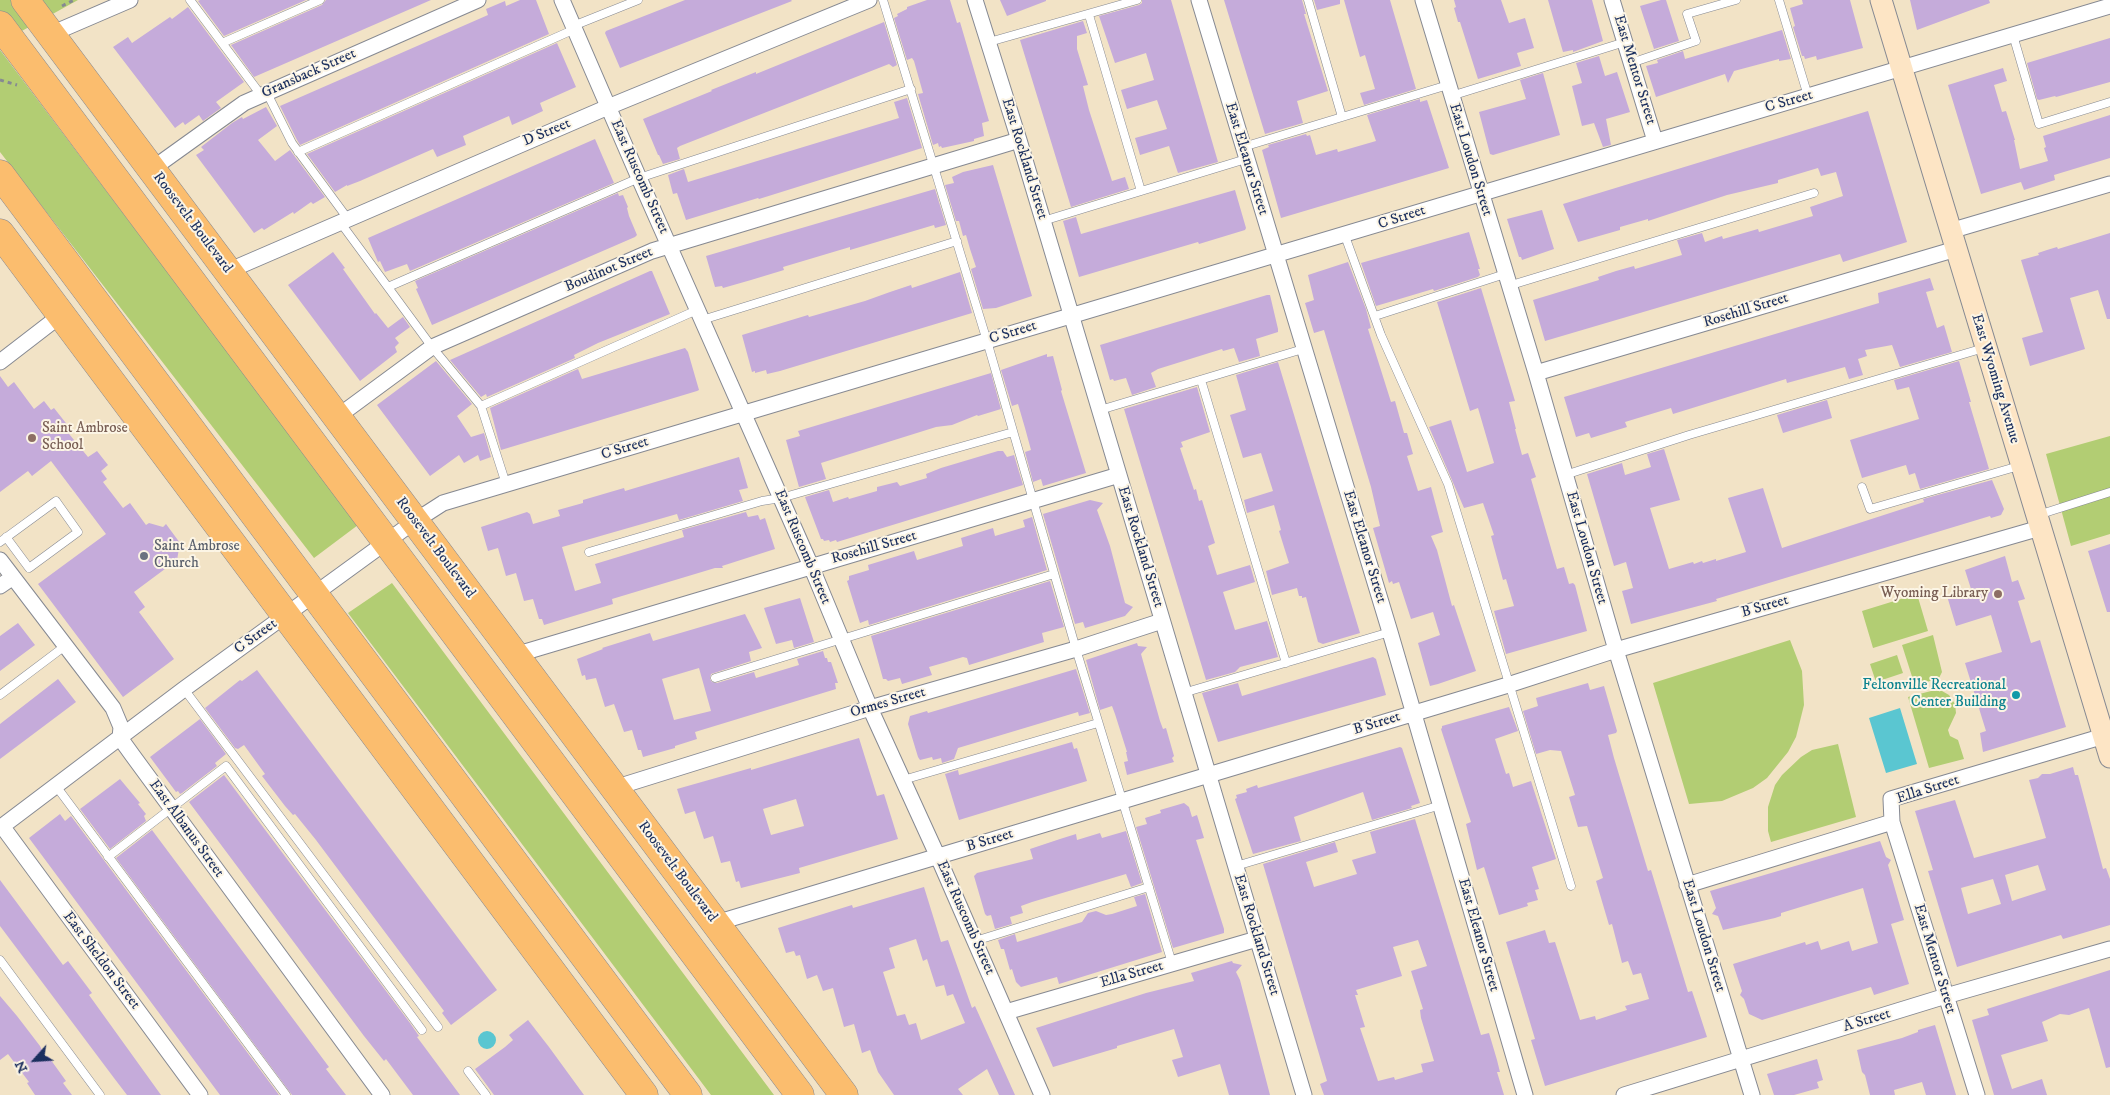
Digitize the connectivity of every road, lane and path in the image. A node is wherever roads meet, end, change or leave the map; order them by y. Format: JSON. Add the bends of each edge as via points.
{"nodes":[{"id":1,"x":26,"y":0,"type":"edge"},
{"id":2,"x":74,"y":0,"type":"edge"},
{"id":3,"x":130,"y":0,"type":"edge"},
{"id":4,"x":190,"y":0,"type":"edge"},
{"id":5,"x":320,"y":0,"type":"edge"},
{"id":6,"x":478,"y":0,"type":"edge"},
{"id":7,"x":562,"y":0,"type":"edge"},
{"id":8,"x":638,"y":0,"type":"edge"},
{"id":9,"x":869,"y":0,"type":"edge"},
{"id":10,"x":883,"y":0,"type":"edge"},
{"id":11,"x":975,"y":0,"type":"edge"},
{"id":12,"x":1137,"y":0,"type":"edge"},
{"id":13,"x":1199,"y":0,"type":"edge"},
{"id":14,"x":1308,"y":0,"type":"edge"},
{"id":15,"x":1422,"y":0,"type":"edge"},
{"id":16,"x":1612,"y":0,"type":"edge"},
{"id":17,"x":1736,"y":0,"type":"edge"},
{"id":18,"x":1780,"y":0,"type":"edge"},
{"id":19,"x":1881,"y":0,"type":"edge"},
{"id":20,"x":62,"y":6,"type":"dead end"},
{"id":21,"x":2110,"y":6,"type":"edge"},
{"id":22,"x":1089,"y":15,"type":"junction"},
{"id":23,"x":0,"y":25,"type":"edge"},
{"id":24,"x":574,"y":28,"type":"junction"},
{"id":25,"x":51,"y":34,"type":"junction"},
{"id":26,"x":2013,"y":35,"type":"junction"},
{"id":27,"x":989,"y":42,"type":"junction"},
{"id":28,"x":1625,"y":42,"type":"junction"},
{"id":29,"x":222,"y":43,"type":"junction"},
{"id":30,"x":1631,"y":63,"type":"junction"},
{"id":31,"x":1902,"y":69,"type":"junction"},
{"id":32,"x":0,"y":80,"type":"edge"},
{"id":33,"x":18,"y":85,"type":"dead end"},
{"id":34,"x":911,"y":89,"type":"junction"},
{"id":35,"x":1449,"y":91,"type":"junction"},
{"id":36,"x":264,"y":94,"type":"junction"},
{"id":37,"x":1808,"y":96,"type":"junction"},
{"id":38,"x":2110,"y":102,"type":"edge"},
{"id":39,"x":608,"y":107,"type":"junction"},
{"id":40,"x":1342,"y":117,"type":"junction"},
{"id":41,"x":1019,"y":140,"type":"junction"},
{"id":42,"x":1655,"y":141,"type":"junction"},
{"id":43,"x":298,"y":152,"type":"junction"},
{"id":44,"x":1244,"y":153,"type":"junction"},
{"id":45,"x":934,"y":166,"type":"junction"},
{"id":46,"x":152,"y":169,"type":"junction"},
{"id":47,"x":0,"y":174,"type":"edge"},
{"id":48,"x":639,"y":178,"type":"junction"},
{"id":49,"x":2110,"y":184,"type":"edge"},
{"id":50,"x":1141,"y":191,"type":"junction"},
{"id":51,"x":1480,"y":193,"type":"junction"},
{"id":52,"x":1814,"y":193,"type":"dead end"},
{"id":53,"x":344,"y":221,"type":"junction"},
{"id":54,"x":1043,"y":221,"type":"junction"},
{"id":55,"x":0,"y":233,"type":"edge"},
{"id":56,"x":1346,"y":236,"type":"junction"},
{"id":57,"x":1953,"y":240,"type":"junction"},
{"id":58,"x":957,"y":241,"type":"junction"},
{"id":59,"x":669,"y":245,"type":"junction"},
{"id":60,"x":1275,"y":256,"type":"junction"},
{"id":61,"x":228,"y":271,"type":"junction"},
{"id":62,"x":1507,"y":280,"type":"junction"},
{"id":63,"x":388,"y":287,"type":"junction"},
{"id":64,"x":61,"y":315,"type":"junction"},
{"id":65,"x":699,"y":315,"type":"junction"},
{"id":66,"x":1071,"y":316,"type":"junction"},
{"id":67,"x":1374,"y":316,"type":"junction"},
{"id":68,"x":987,"y":341,"type":"junction"},
{"id":69,"x":432,"y":347,"type":"junction"},
{"id":70,"x":1985,"y":347,"type":"junction"},
{"id":71,"x":1303,"y":349,"type":"junction"},
{"id":72,"x":0,"y":362,"type":"edge"},
{"id":73,"x":1536,"y":373,"type":"junction"},
{"id":74,"x":1201,"y":380,"type":"junction"},
{"id":75,"x":481,"y":406,"type":"junction"},
{"id":76,"x":1100,"y":410,"type":"junction"},
{"id":77,"x":743,"y":413,"type":"junction"},
{"id":78,"x":337,"y":417,"type":"junction"},
{"id":79,"x":1013,"y":432,"type":"junction"},
{"id":80,"x":2021,"y":465,"type":"junction"},
{"id":81,"x":1119,"y":475,"type":"junction"},
{"id":82,"x":1565,"y":475,"type":"junction"},
{"id":83,"x":506,"y":484,"type":"junction"},
{"id":84,"x":1862,"y":487,"type":"dead end"},
{"id":85,"x":2110,"y":492,"type":"edge"},
{"id":86,"x":781,"y":498,"type":"junction"},
{"id":87,"x":1033,"y":502,"type":"junction"},
{"id":88,"x":415,"y":521,"type":"junction"},
{"id":89,"x":2038,"y":522,"type":"junction"},
{"id":90,"x":3,"y":539,"type":"edge"},
{"id":91,"x":386,"y":542,"type":"junction"},
{"id":92,"x":588,"y":552,"type":"dead end"},
{"id":93,"x":0,"y":560,"type":"edge"},
{"id":94,"x":811,"y":566,"type":"junction"},
{"id":95,"x":1054,"y":574,"type":"junction"},
{"id":96,"x":13,"y":577,"type":"junction"},
{"id":97,"x":0,"y":586,"type":"edge"},
{"id":98,"x":314,"y":595,"type":"junction"},
{"id":99,"x":286,"y":616,"type":"junction"},
{"id":100,"x":1162,"y":621,"type":"junction"},
{"id":101,"x":1390,"y":632,"type":"junction"},
{"id":102,"x":841,"y":640,"type":"junction"},
{"id":103,"x":65,"y":646,"type":"junction"},
{"id":104,"x":1076,"y":649,"type":"junction"},
{"id":105,"x":1616,"y":650,"type":"junction"},
{"id":106,"x":515,"y":656,"type":"junction"},
{"id":107,"x":1286,"y":663,"type":"junction"},
{"id":108,"x":716,"y":678,"type":"dead end"},
{"id":109,"x":1508,"y":685,"type":"junction"},
{"id":110,"x":184,"y":689,"type":"junction"},
{"id":111,"x":1183,"y":693,"type":"junction"},
{"id":112,"x":0,"y":695,"type":"edge"},
{"id":113,"x":870,"y":708,"type":"junction"},
{"id":114,"x":1413,"y":713,"type":"junction"},
{"id":115,"x":1098,"y":722,"type":"junction"},
{"id":116,"x":2104,"y":736,"type":"junction"},
{"id":117,"x":376,"y":737,"type":"junction"},
{"id":118,"x":120,"y":738,"type":"junction"},
{"id":119,"x":2110,"y":757,"type":"edge"},
{"id":120,"x":1208,"y":775,"type":"junction"},
{"id":121,"x":903,"y":780,"type":"junction"},
{"id":122,"x":56,"y":786,"type":"junction"},
{"id":123,"x":614,"y":788,"type":"junction"},
{"id":124,"x":1122,"y":801,"type":"junction"},
{"id":125,"x":1440,"y":806,"type":"junction"},
{"id":126,"x":172,"y":809,"type":"junction"},
{"id":127,"x":1892,"y":822,"type":"junction"},
{"id":128,"x":1,"y":827,"type":"edge"},
{"id":129,"x":499,"y":841,"type":"junction"},
{"id":130,"x":108,"y":857,"type":"junction"},
{"id":131,"x":938,"y":857,"type":"junction"},
{"id":132,"x":1236,"y":866,"type":"junction"},
{"id":133,"x":1687,"y":885,"type":"junction"},
{"id":134,"x":1571,"y":886,"type":"dead end"},
{"id":135,"x":1149,"y":887,"type":"junction"},
{"id":136,"x":716,"y":924,"type":"junction"},
{"id":137,"x":1257,"y":939,"type":"junction"},
{"id":138,"x":975,"y":941,"type":"junction"},
{"id":139,"x":2110,"y":948,"type":"edge"},
{"id":140,"x":0,"y":960,"type":"edge"},
{"id":141,"x":1172,"y":964,"type":"junction"},
{"id":142,"x":611,"y":992,"type":"junction"},
{"id":143,"x":1946,"y":996,"type":"junction"},
{"id":144,"x":1006,"y":1012,"type":"junction"},
{"id":145,"x":438,"y":1026,"type":"dead end"},
{"id":146,"x":422,"y":1030,"type":"dead end"},
{"id":147,"x":1742,"y":1060,"type":"junction"},
{"id":148,"x":468,"y":1072,"type":"dead end"},
{"id":149,"x":100,"y":1095,"type":"edge"},
{"id":150,"x":200,"y":1095,"type":"edge"},
{"id":151,"x":286,"y":1095,"type":"edge"},
{"id":152,"x":382,"y":1095,"type":"edge"},
{"id":153,"x":486,"y":1095,"type":"edge"},
{"id":154,"x":644,"y":1095,"type":"edge"},
{"id":155,"x":658,"y":1095,"type":"edge"},
{"id":156,"x":688,"y":1095,"type":"edge"},
{"id":157,"x":800,"y":1095,"type":"edge"},
{"id":158,"x":844,"y":1095,"type":"edge"},
{"id":159,"x":1042,"y":1095,"type":"edge"},
{"id":160,"x":1304,"y":1095,"type":"edge"},
{"id":161,"x":1525,"y":1095,"type":"edge"},
{"id":162,"x":1624,"y":1095,"type":"edge"},
{"id":163,"x":1752,"y":1095,"type":"edge"},
{"id":164,"x":1977,"y":1095,"type":"edge"}],
"edges":[{"from":1,"to":25,"type":"highway","name":"Roosevelt Boulevard"},
{"from":2,"to":20,"type":"path"},
{"from":3,"to":25,"type":"street"},
{"from":4,"to":29,"type":"lane"},
{"from":5,"to":29,"type":"lane"},
{"from":6,"to":36,"type":"street","name":"Gransback Street"},
{"from":7,"to":24,"type":"street","name":"East Ruscomb Street"},
{"from":8,"to":24,"type":"lane"},
{"from":9,"to":39,"type":"street","name":"D Street"},
{"from":10,"to":34,"type":"lane"},
{"from":11,"to":27,"type":"street","name":"East Rockland Street"},
{"from":12,"to":22,"type":"lane"},
{"from":13,"to":44,"type":"street","name":"East Eleanor Street"},
{"from":14,"to":40,"type":"lane"},
{"from":15,"to":35,"type":"street","name":"East Loudon Street"},
{"from":16,"to":28,"type":"street","name":"East Mentor Street"},
{"from":17,"to":30,"type":"lane","via":[[1687,14],[1696,41]]},
{"from":18,"to":37,"type":"lane"},
{"from":19,"to":31,"type":"street","name":"East Wyoming Avenue"},
{"from":21,"to":26,"type":"street","name":"C Street"},
{"from":22,"to":27,"type":"lane"},
{"from":22,"to":50,"type":"lane"},
{"from":23,"to":91,"type":"highway"},
{"from":24,"to":39,"type":"street","name":"East Ruscomb Street"},
{"from":24,"to":43,"type":"lane"},
{"from":25,"to":46,"type":"highway","name":"Roosevelt Boulevard"},
{"from":26,"to":31,"type":"street","name":"C Street"},
{"from":26,"to":38,"type":"lane","via":[[2040,124]]},
{"from":27,"to":41,"type":"street","name":"East Rockland Street"},
{"from":28,"to":30,"type":"street","name":"East Mentor Street"},
{"from":28,"to":35,"type":"lane"},
{"from":29,"to":36,"type":"lane"},
{"from":30,"to":42,"type":"street","name":"East Mentor Street"},
{"from":31,"to":37,"type":"street","name":"C Street"},
{"from":31,"to":57,"type":"street","name":"East Wyoming Avenue"},
{"from":32,"to":33,"type":"path"},
{"from":34,"to":45,"type":"lane"},
{"from":34,"to":48,"type":"lane"},
{"from":35,"to":40,"type":"lane"},
{"from":35,"to":51,"type":"street","name":"East Loudon Street"},
{"from":36,"to":43,"type":"lane"},
{"from":36,"to":46,"type":"street","name":"Gransback Street","via":[[234,108]]},
{"from":37,"to":42,"type":"street","name":"C Street"},
{"from":39,"to":48,"type":"street","name":"East Ruscomb Street"},
{"from":39,"to":53,"type":"street","name":"D Street"},
{"from":40,"to":44,"type":"lane"},
{"from":41,"to":45,"type":"street","name":"Boudinot Street"},
{"from":41,"to":54,"type":"street","name":"East Rockland Street"},
{"from":42,"to":51,"type":"street","name":"C Street"},
{"from":43,"to":53,"type":"lane"},
{"from":44,"to":50,"type":"lane"},
{"from":44,"to":60,"type":"street","name":"East Eleanor Street"},
{"from":45,"to":58,"type":"lane"},
{"from":45,"to":59,"type":"street","name":"Boudinot Street"},
{"from":46,"to":61,"type":"highway","name":"Roosevelt Boulevard"},
{"from":47,"to":98,"type":"highway"},
{"from":48,"to":59,"type":"street","name":"East Ruscomb Street"},
{"from":48,"to":63,"type":"lane"},
{"from":49,"to":57,"type":"street","name":"Rosehill Street"},
{"from":50,"to":54,"type":"lane"},
{"from":51,"to":56,"type":"street","name":"C Street"},
{"from":51,"to":62,"type":"street","name":"East Loudon Street"},
{"from":52,"to":62,"type":"lane"},
{"from":53,"to":61,"type":"street","name":"D Street"},
{"from":53,"to":63,"type":"lane"},
{"from":54,"to":66,"type":"street","name":"East Rockland Street"},
{"from":55,"to":64,"type":"highway"},
{"from":56,"to":60,"type":"street","name":"C Street"},
{"from":56,"to":67,"type":"lane"},
{"from":57,"to":70,"type":"street","name":"East Wyoming Avenue"},
{"from":57,"to":73,"type":"street","name":"Rosehill Street"},
{"from":58,"to":65,"type":"lane"},
{"from":58,"to":68,"type":"lane"},
{"from":59,"to":65,"type":"street","name":"East Ruscomb Street"},
{"from":59,"to":69,"type":"street","name":"Boudinot Street"},
{"from":60,"to":66,"type":"street","name":"C Street"},
{"from":60,"to":71,"type":"street","name":"East Eleanor Street"},
{"from":61,"to":78,"type":"highway","name":"Roosevelt Boulevard"},
{"from":62,"to":67,"type":"lane"},
{"from":62,"to":73,"type":"street","name":"East Loudon Street"},
{"from":63,"to":69,"type":"lane"},
{"from":64,"to":72,"type":"street"},
{"from":64,"to":99,"type":"highway"},
{"from":65,"to":75,"type":"lane"},
{"from":65,"to":77,"type":"street","name":"East Ruscomb Street"},
{"from":66,"to":68,"type":"street","name":"C Street"},
{"from":66,"to":76,"type":"street","name":"East Rockland Street"},
{"from":67,"to":109,"type":"lane","via":[[1448,484]]},
{"from":68,"to":77,"type":"street","name":"C Street"},
{"from":68,"to":79,"type":"lane"},
{"from":69,"to":75,"type":"lane"},
{"from":69,"to":78,"type":"street","name":"Boudinot Street"},
{"from":70,"to":80,"type":"street","name":"East Wyoming Avenue"},
{"from":70,"to":82,"type":"lane","via":[[1688,434]]},
{"from":71,"to":74,"type":"lane"},
{"from":71,"to":101,"type":"street","name":"East Eleanor Street"},
{"from":73,"to":82,"type":"street","name":"East Loudon Street"},
{"from":74,"to":76,"type":"lane"},
{"from":74,"to":107,"type":"lane"},
{"from":75,"to":83,"type":"lane"},
{"from":76,"to":81,"type":"street","name":"East Rockland Street"},
{"from":77,"to":83,"type":"street","name":"C Street"},
{"from":77,"to":86,"type":"street","name":"East Ruscomb Street"},
{"from":78,"to":88,"type":"highway","name":"Roosevelt Boulevard"},
{"from":79,"to":86,"type":"lane"},
{"from":79,"to":87,"type":"lane"},
{"from":80,"to":84,"type":"lane","via":[[1870,509]]},
{"from":80,"to":89,"type":"street","name":"East Wyoming Avenue"},
{"from":81,"to":87,"type":"street","name":"Rosehill Street"},
{"from":81,"to":100,"type":"street","name":"East Rockland Street"},
{"from":82,"to":105,"type":"street","name":"East Loudon Street"},
{"from":83,"to":88,"type":"street","name":"C Street","via":[[443,503]]},
{"from":85,"to":89,"type":"lane","name":"B Street"},
{"from":86,"to":92,"type":"lane"},
{"from":86,"to":94,"type":"street","name":"East Ruscomb Street"},
{"from":87,"to":94,"type":"street","name":"Rosehill Street"},
{"from":87,"to":95,"type":"lane"},
{"from":88,"to":91,"type":"street","name":"C Street"},
{"from":88,"to":106,"type":"highway","name":"Roosevelt Boulevard"},
{"from":89,"to":105,"type":"street","name":"B Street"},
{"from":89,"to":116,"type":"street","name":"East Wyoming Avenue"},
{"from":90,"to":90,"type":"lane","via":[[56,501],[78,532],[29,568]]},
{"from":91,"to":98,"type":"street","name":"C Street"},
{"from":91,"to":157,"type":"highway"},
{"from":93,"to":96,"type":"street","name":"East Albanus Street"},
{"from":94,"to":102,"type":"street","name":"East Ruscomb Street"},
{"from":94,"to":106,"type":"street","name":"Rosehill Street"},
{"from":95,"to":102,"type":"lane"},
{"from":95,"to":104,"type":"lane"},
{"from":96,"to":97,"type":"street"},
{"from":96,"to":103,"type":"street","name":"East Albanus Street"},
{"from":98,"to":99,"type":"street","name":"C Street"},
{"from":98,"to":129,"type":"highway"},
{"from":99,"to":110,"type":"street","name":"C Street"},
{"from":99,"to":117,"type":"highway"},
{"from":100,"to":104,"type":"street","name":"Ormes Street"},
{"from":100,"to":111,"type":"street","name":"East Rockland Street"},
{"from":101,"to":107,"type":"lane"},
{"from":101,"to":114,"type":"street","name":"East Eleanor Street"},
{"from":102,"to":108,"type":"lane"},
{"from":102,"to":113,"type":"street","name":"East Ruscomb Street"},
{"from":103,"to":112,"type":"lane"},
{"from":103,"to":118,"type":"street","name":"East Albanus Street","via":[[114,708],[121,727]]},
{"from":104,"to":113,"type":"street","name":"Ormes Street"},
{"from":104,"to":115,"type":"lane"},
{"from":105,"to":109,"type":"street","name":"B Street"},
{"from":105,"to":133,"type":"street","name":"East Loudon Street"},
{"from":106,"to":123,"type":"highway","name":"Roosevelt Boulevard"},
{"from":107,"to":111,"type":"lane"},
{"from":109,"to":114,"type":"street","name":"B Street"},
{"from":109,"to":134,"type":"lane"},
{"from":110,"to":118,"type":"street","name":"C Street"},
{"from":110,"to":145,"type":"lane"},
{"from":111,"to":120,"type":"street","name":"East Rockland Street"},
{"from":113,"to":121,"type":"street","name":"East Ruscomb Street"},
{"from":113,"to":123,"type":"street","name":"Ormes Street"},
{"from":114,"to":120,"type":"street","name":"B Street"},
{"from":114,"to":125,"type":"street","name":"East Eleanor Street"},
{"from":115,"to":121,"type":"lane"},
{"from":115,"to":124,"type":"lane"},
{"from":116,"to":119,"type":"street","name":"East Wyoming Avenue"},
{"from":116,"to":127,"type":"street","name":"Ella Street","via":[[1891,799]]},
{"from":117,"to":129,"type":"highway"},
{"from":117,"to":154,"type":"highway"},
{"from":118,"to":122,"type":"street","name":"C Street"},
{"from":118,"to":126,"type":"street","name":"East Albanus Street"},
{"from":120,"to":124,"type":"street","name":"B Street"},
{"from":120,"to":132,"type":"street","name":"East Rockland Street"},
{"from":121,"to":131,"type":"street","name":"East Ruscomb Street"},
{"from":122,"to":128,"type":"street","name":"C Street"},
{"from":122,"to":130,"type":"lane"},
{"from":123,"to":136,"type":"highway","name":"Roosevelt Boulevard"},
{"from":124,"to":131,"type":"street","name":"B Street"},
{"from":124,"to":135,"type":"lane"},
{"from":125,"to":132,"type":"lane"},
{"from":125,"to":161,"type":"street","name":"East Eleanor Street"},
{"from":126,"to":130,"type":"lane"},
{"from":126,"to":146,"type":"lane","via":[[226,766]]},
{"from":126,"to":152,"type":"street","name":"East Albanus Street"},
{"from":127,"to":133,"type":"street","name":"Ella Street"},
{"from":127,"to":143,"type":"street","name":"East Mentor Street"},
{"from":128,"to":150,"type":"street","name":"East Sheldon Street"},
{"from":129,"to":142,"type":"highway"},
{"from":130,"to":151,"type":"lane"},
{"from":131,"to":136,"type":"street","name":"B Street"},
{"from":131,"to":138,"type":"street","name":"East Ruscomb Street"},
{"from":132,"to":137,"type":"street","name":"East Rockland Street"},
{"from":133,"to":147,"type":"street","name":"East Loudon Street"},
{"from":135,"to":138,"type":"lane"},
{"from":135,"to":141,"type":"lane"},
{"from":136,"to":158,"type":"highway","name":"Roosevelt Boulevard"},
{"from":137,"to":141,"type":"street","name":"Ella Street"},
{"from":137,"to":160,"type":"street","name":"East Rockland Street"},
{"from":138,"to":144,"type":"street","name":"East Ruscomb Street"},
{"from":139,"to":143,"type":"street","name":"A Street"},
{"from":140,"to":149,"type":"lane"},
{"from":141,"to":144,"type":"street","name":"Ella Street"},
{"from":142,"to":155,"type":"highway"},
{"from":142,"to":156,"type":"highway"},
{"from":143,"to":147,"type":"street","name":"A Street"},
{"from":143,"to":164,"type":"street","name":"East Mentor Street"},
{"from":144,"to":159,"type":"street","name":"East Ruscomb Street"},
{"from":147,"to":162,"type":"street","name":"A Street"},
{"from":147,"to":163,"type":"street","name":"East Loudon Street"},
{"from":148,"to":153,"type":"lane"}]}
